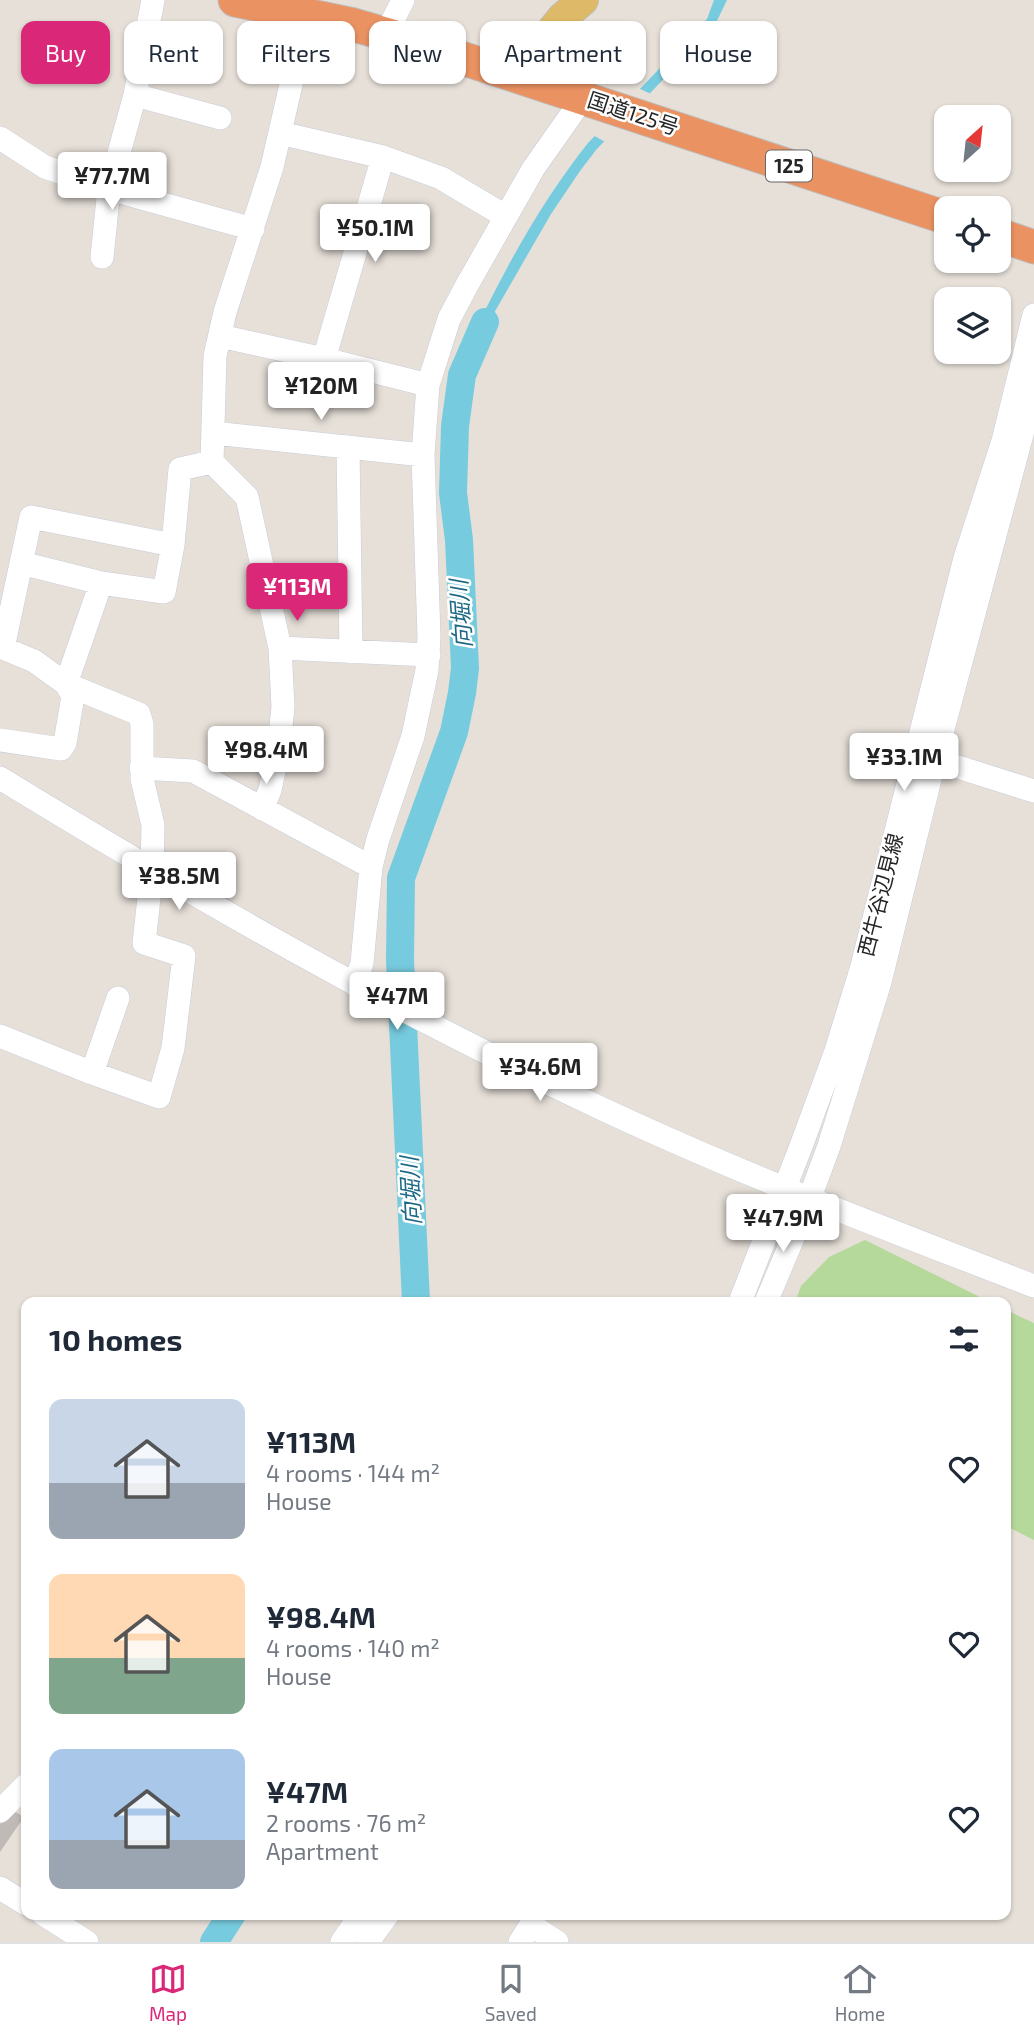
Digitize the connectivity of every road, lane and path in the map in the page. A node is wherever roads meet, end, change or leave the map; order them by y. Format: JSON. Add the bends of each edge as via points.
{"nodes":[{"id":1,"x":153,"y":0,"type":"edge"},
{"id":2,"x":235,"y":0,"type":"edge"},
{"id":3,"x":583,"y":0,"type":"edge"},
{"id":4,"x":395,"y":10,"type":"edge"},
{"id":5,"x":307,"y":15,"type":"junction"},
{"id":6,"x":560,"y":21,"type":"edge"},
{"id":7,"x":480,"y":56,"type":"edge"},
{"id":8,"x":540,"y":84,"type":"edge"},
{"id":9,"x":135,"y":95,"type":"junction"},
{"id":10,"x":592,"y":101,"type":"junction"},
{"id":11,"x":220,"y":118,"type":"dead end"},
{"id":12,"x":281,"y":133,"type":"junction"},
{"id":13,"x":0,"y":138,"type":"edge"},
{"id":14,"x":383,"y":157,"type":"junction"},
{"id":15,"x":109,"y":189,"type":"junction"},
{"id":16,"x":934,"y":214,"type":"edge"},
{"id":17,"x":505,"y":216,"type":"junction"},
{"id":18,"x":253,"y":229,"type":"junction"},
{"id":19,"x":1011,"y":239,"type":"edge"},
{"id":20,"x":1034,"y":247,"type":"edge"},
{"id":21,"x":102,"y":257,"type":"dead end"},
{"id":22,"x":1034,"y":315,"type":"edge"},
{"id":23,"x":220,"y":336,"type":"junction"},
{"id":24,"x":324,"y":359,"type":"junction"},
{"id":25,"x":1034,"y":373,"type":"edge"},
{"id":26,"x":428,"y":385,"type":"junction"},
{"id":27,"x":213,"y":433,"type":"junction"},
{"id":28,"x":348,"y":447,"type":"junction"},
{"id":29,"x":423,"y":455,"type":"junction"},
{"id":30,"x":212,"y":461,"type":"junction"},
{"id":31,"x":173,"y":545,"type":"junction"},
{"id":32,"x":21,"y":563,"type":"junction"},
{"id":33,"x":101,"y":583,"type":"junction"},
{"id":34,"x":280,"y":648,"type":"junction"},
{"id":35,"x":351,"y":652,"type":"junction"},
{"id":36,"x":429,"y":656,"type":"junction"},
{"id":37,"x":66,"y":684,"type":"junction"},
{"id":38,"x":0,"y":740,"type":"edge"},
{"id":39,"x":926,"y":756,"type":"junction"},
{"id":40,"x":141,"y":768,"type":"junction"},
{"id":41,"x":0,"y":778,"type":"edge"},
{"id":42,"x":1034,"y":790,"type":"edge"},
{"id":43,"x":262,"y":809,"type":"junction"},
{"id":44,"x":371,"y":867,"type":"junction"},
{"id":45,"x":152,"y":871,"type":"junction"},
{"id":46,"x":355,"y":985,"type":"junction"},
{"id":47,"x":118,"y":998,"type":"dead end"},
{"id":48,"x":0,"y":1036,"type":"edge"},
{"id":49,"x":92,"y":1073,"type":"junction"},
{"id":50,"x":785,"y":1189,"type":"junction"},
{"id":51,"x":809,"y":1200,"type":"junction"},
{"id":52,"x":1034,"y":1286,"type":"edge"},
{"id":53,"x":742,"y":1297,"type":"edge"},
{"id":54,"x":768,"y":1297,"type":"edge"},
{"id":55,"x":21,"y":1790,"type":"edge"},
{"id":56,"x":0,"y":1811,"type":"edge"},
{"id":57,"x":0,"y":1888,"type":"edge"},
{"id":58,"x":21,"y":1901,"type":"edge"},
{"id":59,"x":52,"y":1920,"type":"edge"},
{"id":60,"x":357,"y":1920,"type":"edge"},
{"id":61,"x":384,"y":1920,"type":"edge"},
{"id":62,"x":87,"y":1942,"type":"edge"},
{"id":63,"x":342,"y":1942,"type":"edge"},
{"id":64,"x":368,"y":1942,"type":"edge"},
{"id":65,"x":520,"y":1942,"type":"edge"},
{"id":66,"x":557,"y":1942,"type":"edge"}],
"edges":[{"from":1,"to":9,"type":"street"},
{"from":2,"to":5,"type":"highway","name":"国道125号","number":"125"},
{"from":3,"to":6,"type":"main road"},
{"from":4,"to":5,"type":"highway","name":"国道125号","number":"125"},
{"from":4,"to":7,"type":"highway","name":"国道125号","number":"125"},
{"from":5,"to":12,"type":"street"},
{"from":8,"to":10,"type":"highway","name":"国道125号","number":"125"},
{"from":9,"to":11,"type":"street"},
{"from":9,"to":15,"type":"street"},
{"from":10,"to":16,"type":"highway","name":"国道125号","number":"125"},
{"from":10,"to":17,"type":"street","via":[[533,169]]},
{"from":12,"to":14,"type":"street"},
{"from":12,"to":18,"type":"street"},
{"from":13,"to":15,"type":"street","via":[[45,167]]},
{"from":14,"to":17,"type":"street","via":[[440,178]]},
{"from":14,"to":24,"type":"street"},
{"from":15,"to":18,"type":"street"},
{"from":15,"to":21,"type":"street"},
{"from":17,"to":26,"type":"street","via":[[449,319]]},
{"from":18,"to":23,"type":"street"},
{"from":19,"to":20,"type":"highway"},
{"from":22,"to":39,"type":"street","name":"西牛谷辺見線","via":[[1003,441],[965,558]]},
{"from":23,"to":24,"type":"street"},
{"from":23,"to":27,"type":"street","via":[[215,356]]},
{"from":24,"to":26,"type":"street"},
{"from":25,"to":39,"type":"street","name":"西牛谷辺見線","via":[[1032,397]]},
{"from":26,"to":29,"type":"street"},
{"from":27,"to":28,"type":"street"},
{"from":27,"to":30,"type":"street"},
{"from":28,"to":29,"type":"street"},
{"from":28,"to":35,"type":"street"},
{"from":29,"to":36,"type":"street"},
{"from":30,"to":31,"type":"street","via":[[180,469]]},
{"from":30,"to":34,"type":"street","via":[[247,497]]},
{"from":31,"to":32,"type":"street","via":[[31,517]]},
{"from":31,"to":33,"type":"street","via":[[164,592]]},
{"from":32,"to":33,"type":"street"},
{"from":32,"to":37,"type":"street","via":[[3,648],[34,661]]},
{"from":33,"to":37,"type":"street"},
{"from":34,"to":35,"type":"street"},
{"from":34,"to":43,"type":"street","via":[[283,707],[279,747]]},
{"from":35,"to":36,"type":"street"},
{"from":36,"to":44,"type":"street","via":[[413,736]]},
{"from":37,"to":38,"type":"street","via":[[73,696],[61,749]]},
{"from":37,"to":40,"type":"street","via":[[139,714]]},
{"from":39,"to":42,"type":"street"},
{"from":39,"to":50,"type":"street","name":"西牛谷辺見線","via":[[836,1051]]},
{"from":39,"to":51,"type":"street","name":"西牛谷辺見線","via":[[880,982]]},
{"from":40,"to":43,"type":"street","via":[[193,771]]},
{"from":40,"to":45,"type":"street","via":[[153,825]]},
{"from":41,"to":45,"type":"street"},
{"from":43,"to":44,"type":"street"},
{"from":44,"to":46,"type":"street","via":[[362,963]]},
{"from":45,"to":46,"type":"street"},
{"from":45,"to":49,"type":"street","via":[[144,943],[184,956],[169,1066],[159,1097]]},
{"from":46,"to":50,"type":"street","via":[[594,1105]]},
{"from":47,"to":49,"type":"street"},
{"from":48,"to":49,"type":"street"},
{"from":50,"to":51,"type":"street"},
{"from":50,"to":53,"type":"street","name":"西牛谷辺見線"},
{"from":51,"to":52,"type":"street"},
{"from":51,"to":54,"type":"street","name":"西牛谷辺見線"},
{"from":55,"to":56,"type":"street"},
{"from":57,"to":58,"type":"street"},
{"from":59,"to":62,"type":"street"},
{"from":60,"to":63,"type":"street"},
{"from":61,"to":64,"type":"street"},
{"from":65,"to":66,"type":"street","via":[[531,1926]]}]}
